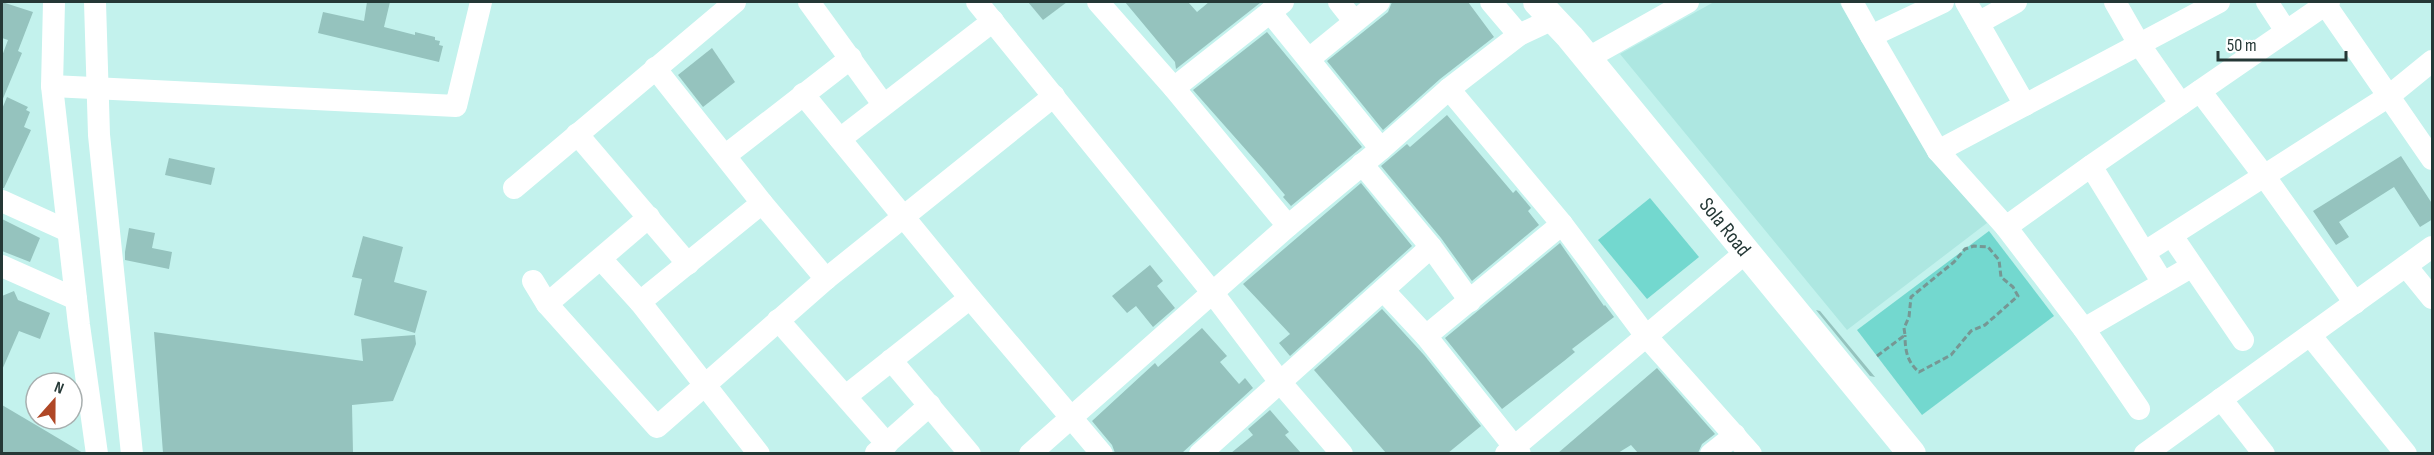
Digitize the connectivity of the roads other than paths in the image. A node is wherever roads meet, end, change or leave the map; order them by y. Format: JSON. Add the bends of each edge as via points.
{"nodes":[{"id":1,"x":54,"y":2,"type":"edge"},
{"id":2,"x":95,"y":2,"type":"edge"},
{"id":3,"x":481,"y":2,"type":"edge"},
{"id":4,"x":735,"y":2,"type":"edge"},
{"id":5,"x":809,"y":2,"type":"edge"},
{"id":6,"x":977,"y":2,"type":"edge"},
{"id":7,"x":1098,"y":2,"type":"edge"},
{"id":8,"x":1339,"y":2,"type":"edge"},
{"id":9,"x":1379,"y":2,"type":"edge"},
{"id":10,"x":1491,"y":2,"type":"edge"},
{"id":11,"x":1688,"y":2,"type":"edge"},
{"id":12,"x":1852,"y":2,"type":"edge"},
{"id":13,"x":1943,"y":2,"type":"edge"},
{"id":14,"x":1966,"y":2,"type":"edge"},
{"id":15,"x":2115,"y":2,"type":"edge"},
{"id":16,"x":2219,"y":2,"type":"edge"},
{"id":17,"x":2267,"y":2,"type":"edge"},
{"id":18,"x":2008,"y":3,"type":"edge"},
{"id":19,"x":2327,"y":3,"type":"edge"},
{"id":20,"x":1277,"y":7,"type":"edge"},
{"id":21,"x":1550,"y":7,"type":"edge"},
{"id":22,"x":993,"y":21,"type":"junction"},
{"id":23,"x":1354,"y":21,"type":"junction"},
{"id":24,"x":1978,"y":23,"type":"junction"},
{"id":25,"x":2286,"y":31,"type":"junction"},
{"id":26,"x":1518,"y":35,"type":"junction"},
{"id":27,"x":1871,"y":36,"type":"junction"},
{"id":28,"x":2139,"y":44,"type":"junction"},
{"id":29,"x":1595,"y":55,"type":"junction"},
{"id":30,"x":851,"y":58,"type":"junction"},
{"id":31,"x":1309,"y":60,"type":"junction"},
{"id":32,"x":2433,"y":61,"type":"edge"},
{"id":33,"x":655,"y":68,"type":"junction"},
{"id":34,"x":52,"y":86,"type":"junction"},
{"id":35,"x":98,"y":88,"type":"junction"},
{"id":36,"x":1174,"y":88,"type":"junction"},
{"id":37,"x":1449,"y":89,"type":"junction"},
{"id":38,"x":2200,"y":91,"type":"junction"},
{"id":39,"x":803,"y":94,"type":"junction"},
{"id":40,"x":1054,"y":96,"type":"junction"},
{"id":41,"x":2389,"y":96,"type":"junction"},
{"id":42,"x":883,"y":104,"type":"junction"},
{"id":43,"x":2181,"y":104,"type":"junction"},
{"id":44,"x":2025,"y":105,"type":"junction"},
{"id":45,"x":577,"y":134,"type":"junction"},
{"id":46,"x":840,"y":139,"type":"junction"},
{"id":47,"x":1381,"y":149,"type":"junction"},
{"id":48,"x":1938,"y":151,"type":"junction"},
{"id":49,"x":726,"y":155,"type":"junction"},
{"id":50,"x":2433,"y":159,"type":"edge"},
{"id":51,"x":1362,"y":164,"type":"junction"},
{"id":52,"x":2091,"y":166,"type":"junction"},
{"id":53,"x":2265,"y":177,"type":"junction"},
{"id":54,"x":514,"y":188,"type":"dead end"},
{"id":55,"x":2,"y":201,"type":"edge"},
{"id":56,"x":762,"y":203,"type":"junction"},
{"id":57,"x":649,"y":217,"type":"junction"},
{"id":58,"x":905,"y":218,"type":"junction"},
{"id":59,"x":1562,"y":224,"type":"junction"},
{"id":60,"x":1288,"y":226,"type":"junction"},
{"id":61,"x":2006,"y":227,"type":"junction"},
{"id":62,"x":68,"y":231,"type":"junction"},
{"id":63,"x":2172,"y":236,"type":"junction"},
{"id":64,"x":1431,"y":247,"type":"junction"},
{"id":65,"x":2433,"y":247,"type":"edge"},
{"id":66,"x":2145,"y":252,"type":"junction"},
{"id":67,"x":1745,"y":253,"type":"junction"},
{"id":68,"x":601,"y":259,"type":"junction"},
{"id":69,"x":688,"y":264,"type":"junction"},
{"id":70,"x":2,"y":266,"type":"edge"},
{"id":71,"x":2406,"y":266,"type":"junction"},
{"id":72,"x":2191,"y":267,"type":"junction"},
{"id":73,"x":826,"y":279,"type":"junction"},
{"id":74,"x":533,"y":281,"type":"dead end"},
{"id":75,"x":2163,"y":283,"type":"junction"},
{"id":76,"x":1384,"y":291,"type":"junction"},
{"id":77,"x":1212,"y":292,"type":"junction"},
{"id":78,"x":970,"y":298,"type":"junction"},
{"id":79,"x":2433,"y":298,"type":"edge"},
{"id":80,"x":76,"y":299,"type":"junction"},
{"id":81,"x":1470,"y":301,"type":"junction"},
{"id":82,"x":640,"y":302,"type":"junction"},
{"id":83,"x":2355,"y":303,"type":"junction"},
{"id":84,"x":547,"y":304,"type":"junction"},
{"id":85,"x":778,"y":320,"type":"junction"},
{"id":86,"x":2084,"y":329,"type":"junction"},
{"id":87,"x":2310,"y":335,"type":"junction"},
{"id":88,"x":1426,"y":336,"type":"junction"},
{"id":89,"x":1646,"y":336,"type":"junction"},
{"id":90,"x":2243,"y":340,"type":"dead end"},
{"id":91,"x":891,"y":360,"type":"junction"},
{"id":92,"x":1280,"y":382,"type":"junction"},
{"id":93,"x":704,"y":384,"type":"junction"},
{"id":94,"x":846,"y":396,"type":"junction"},
{"id":95,"x":2221,"y":399,"type":"junction"},
{"id":96,"x":930,"y":405,"type":"junction"},
{"id":97,"x":2139,"y":409,"type":"dead end"},
{"id":98,"x":1072,"y":417,"type":"junction"},
{"id":99,"x":1735,"y":435,"type":"junction"},
{"id":100,"x":881,"y":449,"type":"edge"},
{"id":101,"x":1513,"y":451,"type":"edge"},
{"id":102,"x":97,"y":453,"type":"edge"},
{"id":103,"x":132,"y":453,"type":"edge"},
{"id":104,"x":759,"y":453,"type":"edge"},
{"id":105,"x":970,"y":453,"type":"edge"},
{"id":106,"x":1030,"y":453,"type":"edge"},
{"id":107,"x":1102,"y":453,"type":"edge"},
{"id":108,"x":1200,"y":453,"type":"edge"},
{"id":109,"x":1342,"y":453,"type":"edge"},
{"id":110,"x":1711,"y":453,"type":"edge"},
{"id":111,"x":1751,"y":453,"type":"edge"},
{"id":112,"x":1912,"y":453,"type":"edge"},
{"id":113,"x":1934,"y":453,"type":"edge"},
{"id":114,"x":2145,"y":453,"type":"edge"},
{"id":115,"x":2264,"y":453,"type":"edge"},
{"id":116,"x":2406,"y":453,"type":"edge"}],
"edges":[{"from":1,"to":34,"type":"street"},
{"from":2,"to":35,"type":"street"},
{"from":3,"to":35,"type":"street","via":[[456,106]]},
{"from":4,"to":33,"type":"street"},
{"from":5,"to":30,"type":"street"},
{"from":6,"to":22,"type":"street"},
{"from":7,"to":36,"type":"street"},
{"from":8,"to":23,"type":"street"},
{"from":9,"to":23,"type":"street"},
{"from":10,"to":26,"type":"street"},
{"from":11,"to":29,"type":"street"},
{"from":12,"to":27,"type":"street"},
{"from":13,"to":27,"type":"street"},
{"from":14,"to":24,"type":"street"},
{"from":15,"to":28,"type":"street"},
{"from":16,"to":28,"type":"street"},
{"from":17,"to":25,"type":"street"},
{"from":18,"to":24,"type":"street"},
{"from":19,"to":25,"type":"street"},
{"from":19,"to":41,"type":"street"},
{"from":20,"to":31,"type":"street"},
{"from":20,"to":36,"type":"street"},
{"from":21,"to":26,"type":"street"},
{"from":21,"to":29,"type":"main road","name":"Sola Road"},
{"from":22,"to":40,"type":"street"},
{"from":22,"to":42,"type":"street"},
{"from":23,"to":31,"type":"street"},
{"from":24,"to":44,"type":"street"},
{"from":25,"to":38,"type":"street"},
{"from":26,"to":37,"type":"street"},
{"from":27,"to":48,"type":"street"},
{"from":28,"to":43,"type":"street"},
{"from":28,"to":44,"type":"street"},
{"from":29,"to":67,"type":"main road","name":"Sola Road"},
{"from":29,"to":113,"type":"main road","name":"Sola Road"},
{"from":30,"to":39,"type":"street"},
{"from":30,"to":42,"type":"street"},
{"from":31,"to":47,"type":"street"},
{"from":32,"to":41,"type":"street"},
{"from":33,"to":45,"type":"street"},
{"from":33,"to":49,"type":"street"},
{"from":34,"to":35,"type":"street"},
{"from":34,"to":62,"type":"street"},
{"from":35,"to":103,"type":"street","via":[[99,135]]},
{"from":36,"to":60,"type":"street"},
{"from":37,"to":47,"type":"street"},
{"from":37,"to":59,"type":"street"},
{"from":38,"to":43,"type":"street"},
{"from":38,"to":53,"type":"street"},
{"from":39,"to":46,"type":"street"},
{"from":39,"to":49,"type":"street"},
{"from":40,"to":58,"type":"street"},
{"from":40,"to":77,"type":"street"},
{"from":41,"to":50,"type":"street"},
{"from":41,"to":53,"type":"street"},
{"from":42,"to":46,"type":"street"},
{"from":43,"to":52,"type":"street"},
{"from":44,"to":48,"type":"street"},
{"from":45,"to":54,"type":"street"},
{"from":45,"to":57,"type":"street"},
{"from":46,"to":58,"type":"street"},
{"from":47,"to":51,"type":"street"},
{"from":48,"to":61,"type":"street"},
{"from":49,"to":56,"type":"street"},
{"from":51,"to":60,"type":"street"},
{"from":51,"to":64,"type":"street"},
{"from":52,"to":61,"type":"street"},
{"from":52,"to":66,"type":"street"},
{"from":53,"to":63,"type":"street"},
{"from":53,"to":83,"type":"street"},
{"from":55,"to":62,"type":"street"},
{"from":56,"to":69,"type":"street"},
{"from":56,"to":73,"type":"street"},
{"from":57,"to":68,"type":"street"},
{"from":57,"to":69,"type":"street"},
{"from":58,"to":73,"type":"street"},
{"from":58,"to":78,"type":"street"},
{"from":59,"to":81,"type":"street"},
{"from":59,"to":89,"type":"street"},
{"from":60,"to":77,"type":"street"},
{"from":61,"to":86,"type":"street"},
{"from":62,"to":80,"type":"street"},
{"from":63,"to":66,"type":"street"},
{"from":63,"to":72,"type":"street"},
{"from":64,"to":76,"type":"street"},
{"from":64,"to":81,"type":"street"},
{"from":65,"to":71,"type":"street"},
{"from":66,"to":75,"type":"street"},
{"from":67,"to":89,"type":"street"},
{"from":67,"to":112,"type":"main road","name":"Sola Road"},
{"from":68,"to":82,"type":"street"},
{"from":68,"to":84,"type":"street"},
{"from":69,"to":82,"type":"street"},
{"from":70,"to":80,"type":"street"},
{"from":71,"to":79,"type":"street"},
{"from":71,"to":83,"type":"street"},
{"from":72,"to":75,"type":"street"},
{"from":72,"to":90,"type":"street"},
{"from":73,"to":85,"type":"street"},
{"from":74,"to":84,"type":"street"},
{"from":75,"to":86,"type":"street"},
{"from":76,"to":88,"type":"street"},
{"from":76,"to":92,"type":"street"},
{"from":77,"to":92,"type":"street"},
{"from":77,"to":98,"type":"street"},
{"from":78,"to":91,"type":"street"},
{"from":78,"to":98,"type":"street"},
{"from":80,"to":102,"type":"street"},
{"from":81,"to":88,"type":"street"},
{"from":82,"to":93,"type":"street"},
{"from":83,"to":87,"type":"street"},
{"from":84,"to":93,"type":"street","via":[[657,427]]},
{"from":85,"to":93,"type":"street"},
{"from":85,"to":94,"type":"street"},
{"from":86,"to":97,"type":"street"},
{"from":87,"to":95,"type":"street"},
{"from":87,"to":116,"type":"street"},
{"from":88,"to":101,"type":"street"},
{"from":89,"to":99,"type":"street"},
{"from":89,"to":101,"type":"street"},
{"from":91,"to":94,"type":"street"},
{"from":91,"to":96,"type":"street"},
{"from":92,"to":108,"type":"street"},
{"from":92,"to":109,"type":"street"},
{"from":93,"to":104,"type":"street"},
{"from":94,"to":100,"type":"street"},
{"from":95,"to":114,"type":"street"},
{"from":95,"to":115,"type":"street"},
{"from":96,"to":100,"type":"street"},
{"from":96,"to":105,"type":"street"},
{"from":98,"to":106,"type":"street"},
{"from":98,"to":107,"type":"street"},
{"from":99,"to":110,"type":"street"},
{"from":99,"to":111,"type":"street"}]}
